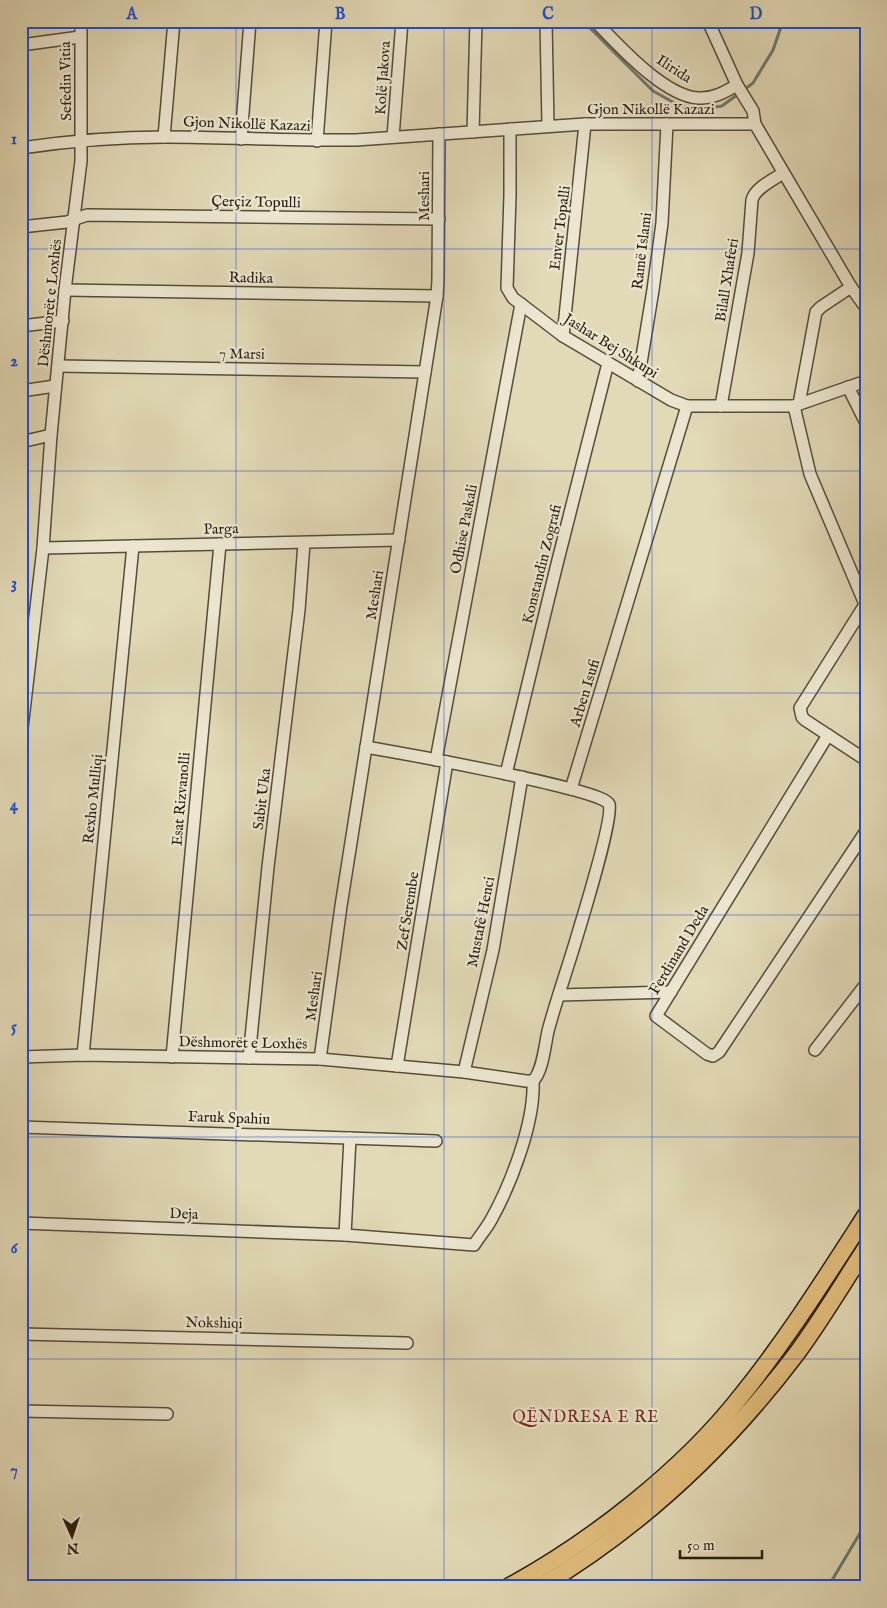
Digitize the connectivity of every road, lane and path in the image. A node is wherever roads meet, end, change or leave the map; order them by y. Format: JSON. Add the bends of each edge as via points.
{"nodes":[{"id":1,"x":81,"y":21,"type":"edge"},
{"id":2,"x":174,"y":21,"type":"edge"},
{"id":3,"x":250,"y":21,"type":"edge"},
{"id":4,"x":326,"y":21,"type":"edge"},
{"id":5,"x":402,"y":21,"type":"edge"},
{"id":6,"x":476,"y":21,"type":"edge"},
{"id":7,"x":546,"y":21,"type":"edge"},
{"id":8,"x":595,"y":21,"type":"edge"},
{"id":9,"x":708,"y":21,"type":"edge"},
{"id":10,"x":80,"y":37,"type":"junction"},
{"id":11,"x":21,"y":45,"type":"edge"},
{"id":12,"x":737,"y":85,"type":"junction"},
{"id":13,"x":585,"y":124,"type":"junction"},
{"id":14,"x":667,"y":124,"type":"junction"},
{"id":15,"x":755,"y":124,"type":"junction"},
{"id":16,"x":548,"y":126,"type":"junction"},
{"id":17,"x":510,"y":129,"type":"junction"},
{"id":18,"x":473,"y":132,"type":"junction"},
{"id":19,"x":439,"y":134,"type":"junction"},
{"id":20,"x":164,"y":137,"type":"junction"},
{"id":21,"x":393,"y":137,"type":"junction"},
{"id":22,"x":241,"y":139,"type":"junction"},
{"id":23,"x":82,"y":140,"type":"junction"},
{"id":24,"x":318,"y":141,"type":"junction"},
{"id":25,"x":21,"y":148,"type":"edge"},
{"id":26,"x":783,"y":173,"type":"junction"},
{"id":27,"x":74,"y":219,"type":"junction"},
{"id":28,"x":439,"y":219,"type":"junction"},
{"id":29,"x":21,"y":227,"type":"edge"},
{"id":30,"x":851,"y":287,"type":"junction"},
{"id":31,"x":65,"y":290,"type":"junction"},
{"id":32,"x":437,"y":296,"type":"junction"},
{"id":33,"x":521,"y":304,"type":"junction"},
{"id":34,"x":866,"y":308,"type":"edge"},
{"id":35,"x":62,"y":321,"type":"junction"},
{"id":36,"x":21,"y":326,"type":"edge"},
{"id":37,"x":563,"y":336,"type":"junction"},
{"id":38,"x":608,"y":363,"type":"junction"},
{"id":39,"x":58,"y":366,"type":"junction"},
{"id":40,"x":425,"y":372,"type":"junction"},
{"id":41,"x":638,"y":381,"type":"junction"},
{"id":42,"x":866,"y":381,"type":"edge"},
{"id":43,"x":56,"y":386,"type":"junction"},
{"id":44,"x":848,"y":387,"type":"junction"},
{"id":45,"x":21,"y":391,"type":"edge"},
{"id":46,"x":797,"y":405,"type":"junction"},
{"id":47,"x":687,"y":406,"type":"junction"},
{"id":48,"x":721,"y":406,"type":"junction"},
{"id":49,"x":866,"y":423,"type":"edge"},
{"id":50,"x":51,"y":435,"type":"junction"},
{"id":51,"x":21,"y":442,"type":"edge"},
{"id":52,"x":399,"y":540,"type":"junction"},
{"id":53,"x":304,"y":542,"type":"junction"},
{"id":54,"x":220,"y":544,"type":"junction"},
{"id":55,"x":133,"y":546,"type":"junction"},
{"id":56,"x":43,"y":548,"type":"junction"},
{"id":57,"x":865,"y":604,"type":"edge"},
{"id":58,"x":828,"y":735,"type":"junction"},
{"id":59,"x":21,"y":737,"type":"edge"},
{"id":60,"x":366,"y":747,"type":"junction"},
{"id":61,"x":865,"y":758,"type":"edge"},
{"id":62,"x":442,"y":761,"type":"junction"},
{"id":63,"x":506,"y":774,"type":"junction"},
{"id":64,"x":522,"y":777,"type":"junction"},
{"id":65,"x":572,"y":789,"type":"junction"},
{"id":66,"x":866,"y":831,"type":"edge"},
{"id":67,"x":866,"y":984,"type":"edge"},
{"id":68,"x":671,"y":992,"type":"junction"},
{"id":69,"x":559,"y":995,"type":"junction"},
{"id":70,"x":814,"y":1050,"type":"dead end"},
{"id":71,"x":83,"y":1055,"type":"junction"},
{"id":72,"x":21,"y":1057,"type":"edge"},
{"id":73,"x":172,"y":1057,"type":"junction"},
{"id":74,"x":249,"y":1058,"type":"junction"},
{"id":75,"x":320,"y":1059,"type":"junction"},
{"id":76,"x":398,"y":1066,"type":"junction"},
{"id":77,"x":464,"y":1072,"type":"junction"},
{"id":78,"x":533,"y":1081,"type":"junction"},
{"id":79,"x":21,"y":1127,"type":"edge"},
{"id":80,"x":350,"y":1138,"type":"junction"},
{"id":81,"x":436,"y":1141,"type":"dead end"},
{"id":82,"x":866,"y":1215,"type":"edge"},
{"id":83,"x":21,"y":1223,"type":"edge"},
{"id":84,"x":345,"y":1235,"type":"junction"},
{"id":85,"x":866,"y":1248,"type":"edge"},
{"id":86,"x":21,"y":1334,"type":"edge"},
{"id":87,"x":407,"y":1343,"type":"dead end"},
{"id":88,"x":21,"y":1411,"type":"edge"},
{"id":89,"x":167,"y":1414,"type":"dead end"},
{"id":90,"x":508,"y":1587,"type":"edge"},
{"id":91,"x":540,"y":1587,"type":"edge"}],
"edges":[{"from":1,"to":10,"type":"street","name":"Sefedin Vitia"},
{"from":2,"to":20,"type":"street"},
{"from":3,"to":22,"type":"street"},
{"from":4,"to":24,"type":"street"},
{"from":5,"to":21,"type":"street","name":"Kolë Jakova"},
{"from":6,"to":18,"type":"street"},
{"from":7,"to":16,"type":"street"},
{"from":8,"to":12,"type":"street","name":"Ilirida","via":[[657,80],[674,91],[710,98]]},
{"from":9,"to":12,"type":"street"},
{"from":10,"to":11,"type":"street"},
{"from":10,"to":23,"type":"street","name":"Sefedin Vitia"},
{"from":12,"to":15,"type":"street","via":[[753,111]]},
{"from":13,"to":14,"type":"street","name":"Gjon Nikollë Kazazi"},
{"from":13,"to":16,"type":"street","name":"Gjon Nikollë Kazazi"},
{"from":13,"to":37,"type":"street","name":"Enver Topalli"},
{"from":14,"to":15,"type":"street","name":"Gjon Nikollë Kazazi"},
{"from":14,"to":41,"type":"street","name":"Ramë Islami","via":[[662,223]]},
{"from":15,"to":26,"type":"street"},
{"from":16,"to":17,"type":"street","name":"Gjon Nikollë Kazazi"},
{"from":17,"to":18,"type":"street","name":"Gjon Nikollë Kazazi"},
{"from":17,"to":33,"type":"street","name":"Jashar Bej Shkupi","via":[[507,288]]},
{"from":18,"to":19,"type":"street","name":"Gjon Nikollë Kazazi"},
{"from":19,"to":21,"type":"street","name":"Gjon Nikollë Kazazi"},
{"from":19,"to":28,"type":"street","name":"Meshari"},
{"from":20,"to":22,"type":"street","name":"Gjon Nikollë Kazazi"},
{"from":20,"to":23,"type":"street","name":"Gjon Nikollë Kazazi"},
{"from":21,"to":24,"type":"street","name":"Gjon Nikollë Kazazi"},
{"from":22,"to":24,"type":"street","name":"Gjon Nikollë Kazazi"},
{"from":23,"to":25,"type":"street","name":"Gjon Nikollë Kazazi"},
{"from":23,"to":27,"type":"street","name":"Dëshmorët e Loxhës"},
{"from":26,"to":30,"type":"street"},
{"from":26,"to":48,"type":"street","name":"Bilall Xhaferi","via":[[753,195],[748,253]]},
{"from":27,"to":28,"type":"street","name":"Çerçiz Topulli","via":[[87,215]]},
{"from":27,"to":29,"type":"street","name":"Çerçiz Topulli"},
{"from":27,"to":31,"type":"street","name":"Dëshmorët e Loxhës"},
{"from":28,"to":32,"type":"street","name":"Meshari"},
{"from":30,"to":34,"type":"street"},
{"from":30,"to":46,"type":"street","via":[[816,312]]},
{"from":31,"to":32,"type":"street","name":"Radika"},
{"from":31,"to":35,"type":"street","name":"Dëshmorët e Loxhës"},
{"from":32,"to":40,"type":"street","name":"Meshari"},
{"from":33,"to":37,"type":"street","name":"Jashar Bej Shkupi"},
{"from":33,"to":62,"type":"street","name":"Odhise Paskali"},
{"from":35,"to":36,"type":"street"},
{"from":35,"to":39,"type":"street","name":"Dëshmorët e Loxhës"},
{"from":37,"to":38,"type":"street","name":"Jashar Bej Shkupi"},
{"from":38,"to":41,"type":"street","name":"Jashar Bej Shkupi"},
{"from":38,"to":63,"type":"street","name":"Konstandin Zografi"},
{"from":39,"to":40,"type":"street","name":"7 Marsi"},
{"from":39,"to":43,"type":"street","name":"Dëshmorët e Loxhës"},
{"from":40,"to":52,"type":"street","name":"Meshari"},
{"from":41,"to":47,"type":"street","name":"Jashar Bej Shkupi"},
{"from":42,"to":44,"type":"street","name":"Jashar Bej Shkupi"},
{"from":43,"to":45,"type":"street"},
{"from":43,"to":50,"type":"street","name":"Dëshmorët e Loxhës"},
{"from":44,"to":46,"type":"street","name":"Jashar Bej Shkupi"},
{"from":44,"to":49,"type":"street"},
{"from":46,"to":48,"type":"street","name":"Jashar Bej Shkupi"},
{"from":46,"to":57,"type":"street","via":[[810,474]]},
{"from":47,"to":48,"type":"street","name":"Jashar Bej Shkupi"},
{"from":47,"to":65,"type":"street","name":"Arben Isufi"},
{"from":50,"to":51,"type":"street"},
{"from":50,"to":56,"type":"street","name":"Dëshmorët e Loxhës"},
{"from":52,"to":53,"type":"street","name":"Parga"},
{"from":52,"to":60,"type":"street","name":"Meshari"},
{"from":53,"to":54,"type":"street","name":"Parga"},
{"from":53,"to":74,"type":"street","name":"Sabit Uka"},
{"from":54,"to":55,"type":"street","name":"Parga"},
{"from":54,"to":73,"type":"street","name":"Esat Rizvanolli"},
{"from":55,"to":56,"type":"street","name":"Parga"},
{"from":55,"to":71,"type":"street","name":"Rexho Mulliqi"},
{"from":56,"to":59,"type":"street","name":"Dëshmorët e Loxhës"},
{"from":57,"to":58,"type":"street","via":[[801,705],[802,717]]},
{"from":58,"to":61,"type":"street"},
{"from":58,"to":68,"type":"street","name":"Ferdinand Deda"},
{"from":60,"to":62,"type":"street"},
{"from":60,"to":75,"type":"street","name":"Meshari"},
{"from":62,"to":63,"type":"street"},
{"from":62,"to":76,"type":"street","name":"Zef Serembe"},
{"from":63,"to":64,"type":"street"},
{"from":64,"to":65,"type":"street"},
{"from":64,"to":77,"type":"street","name":"Mustafë Henci","via":[[493,950]]},
{"from":65,"to":69,"type":"street","via":[[607,801],[610,810],[594,878]]},
{"from":66,"to":68,"type":"street","name":"Ferdinand Deda","via":[[716,1055],[707,1054],[656,1016]]},
{"from":67,"to":70,"type":"street"},
{"from":68,"to":69,"type":"street"},
{"from":69,"to":78,"type":"street"},
{"from":71,"to":72,"type":"street","name":"Dëshmorët e Loxhës"},
{"from":71,"to":73,"type":"street","name":"Dëshmorët e Loxhës"},
{"from":73,"to":74,"type":"street","name":"Dëshmorët e Loxhës"},
{"from":74,"to":75,"type":"street","name":"Dëshmorët e Loxhës"},
{"from":75,"to":76,"type":"street","name":"Dëshmorët e Loxhës"},
{"from":76,"to":77,"type":"street","name":"Dëshmorët e Loxhës"},
{"from":77,"to":78,"type":"street","name":"Dëshmorët e Loxhës"},
{"from":78,"to":84,"type":"street","name":"Deja","via":[[534,1096],[528,1124],[512,1175],[491,1220],[474,1245]]},
{"from":79,"to":80,"type":"street","name":"Faruk Spahiu"},
{"from":80,"to":81,"type":"street","name":"Faruk Spahiu"},
{"from":80,"to":84,"type":"street"},
{"from":82,"to":90,"type":"highway","via":[[778,1348],[695,1447],[615,1516]]},
{"from":83,"to":84,"type":"street","name":"Deja"},
{"from":85,"to":91,"type":"highway","via":[[797,1352],[752,1409],[708,1457],[641,1517]]},
{"from":86,"to":87,"type":"street","name":"Nokshiqi"},
{"from":88,"to":89,"type":"street"}]}
